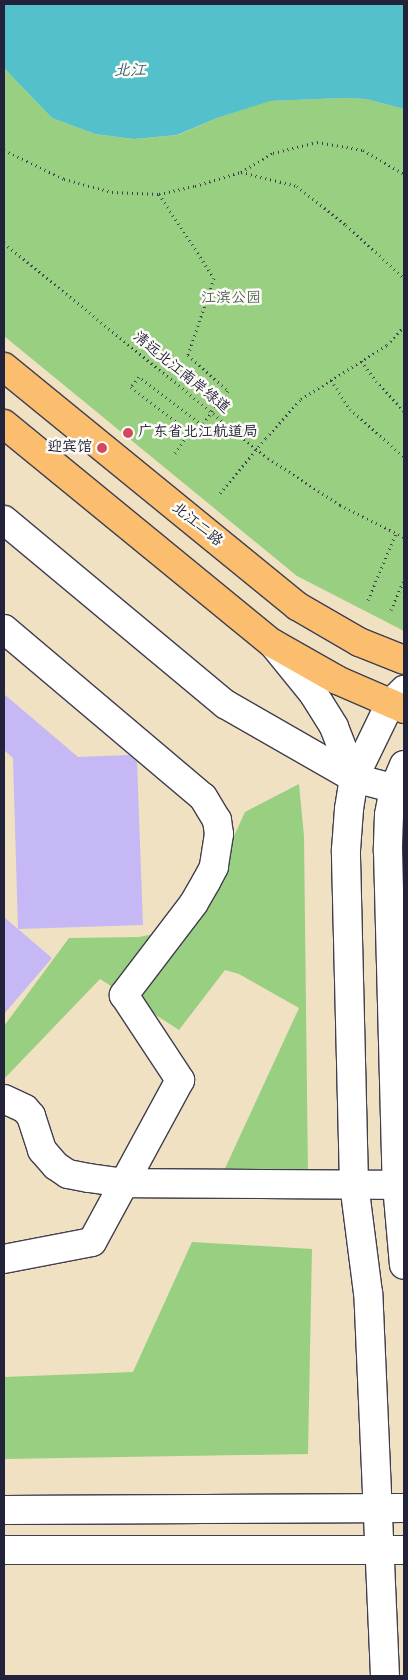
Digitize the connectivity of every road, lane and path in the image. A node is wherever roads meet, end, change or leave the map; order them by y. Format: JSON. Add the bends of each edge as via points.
{"nodes":[{"id":1,"x":4,"y":150,"type":"edge"},
{"id":2,"x":241,"y":172,"type":"junction"},
{"id":3,"x":404,"y":174,"type":"edge"},
{"id":4,"x":159,"y":194,"type":"junction"},
{"id":5,"x":4,"y":244,"type":"edge"},
{"id":6,"x":404,"y":278,"type":"edge"},
{"id":7,"x":404,"y":326,"type":"edge"},
{"id":8,"x":361,"y":361,"type":"junction"},
{"id":9,"x":4,"y":368,"type":"edge"},
{"id":10,"x":331,"y":380,"type":"junction"},
{"id":11,"x":404,"y":410,"type":"edge"},
{"id":12,"x":213,"y":413,"type":"junction"},
{"id":13,"x":4,"y":424,"type":"edge"},
{"id":14,"x":174,"y":455,"type":"dead end"},
{"id":15,"x":404,"y":457,"type":"edge"},
{"id":16,"x":220,"y":493,"type":"dead end"},
{"id":17,"x":4,"y":520,"type":"edge"},
{"id":18,"x":396,"y":534,"type":"junction"},
{"id":19,"x":404,"y":537,"type":"edge"},
{"id":20,"x":404,"y":580,"type":"edge"},
{"id":21,"x":368,"y":600,"type":"dead end"},
{"id":22,"x":391,"y":610,"type":"dead end"},
{"id":23,"x":4,"y":629,"type":"edge"},
{"id":24,"x":272,"y":643,"type":"junction"},
{"id":25,"x":404,"y":660,"type":"edge"},
{"id":26,"x":399,"y":701,"type":"edge"},
{"id":27,"x":354,"y":778,"type":"junction"},
{"id":28,"x":402,"y":782,"type":"edge"},
{"id":29,"x":4,"y":1099,"type":"edge"},
{"id":30,"x":124,"y":1183,"type":"junction"},
{"id":31,"x":354,"y":1184,"type":"junction"},
{"id":32,"x":397,"y":1185,"type":"junction"},
{"id":33,"x":4,"y":1258,"type":"edge"},
{"id":34,"x":404,"y":1265,"type":"edge"},
{"id":35,"x":378,"y":1507,"type":"junction"},
{"id":36,"x":404,"y":1508,"type":"edge"},
{"id":37,"x":4,"y":1510,"type":"edge"},
{"id":38,"x":4,"y":1550,"type":"edge"},
{"id":39,"x":392,"y":1550,"type":"edge"},
{"id":40,"x":385,"y":1676,"type":"edge"}],
"edges":[{"from":1,"to":4,"type":"path","via":[[64,179],[112,192]]},
{"from":2,"to":3,"type":"path","via":[[273,153],[317,142],[362,150]]},
{"from":2,"to":4,"type":"path"},
{"from":2,"to":6,"type":"path","via":[[297,186]]},
{"from":4,"to":12,"type":"path","via":[[214,278],[188,355],[228,392]]},
{"from":5,"to":12,"type":"path","name":"清远北江南岸绿道"},
{"from":7,"to":8,"type":"path","via":[[388,344]]},
{"from":8,"to":10,"type":"path"},
{"from":8,"to":11,"type":"path"},
{"from":9,"to":25,"type":"main road","name":"北江二路","via":[[297,606],[359,642]]},
{"from":10,"to":15,"type":"path","via":[[350,409]]},
{"from":10,"to":16,"type":"path","bridge":true,"via":[[301,399]]},
{"from":12,"to":14,"type":"path","via":[[202,425],[139,377],[131,387],[190,432]]},
{"from":12,"to":18,"type":"path","name":"清远北江南岸绿道","via":[[268,458],[340,505]]},
{"from":13,"to":24,"type":"main road"},
{"from":17,"to":27,"type":"street","via":[[225,704]]},
{"from":18,"to":19,"type":"path","name":"清远北江南岸绿道"},
{"from":18,"to":21,"type":"path"},
{"from":20,"to":22,"type":"path"},
{"from":23,"to":30,"type":"street","via":[[203,797],[217,820],[218,850],[214,867],[194,904],[124,995],[180,1080]]},
{"from":24,"to":26,"type":"main road","via":[[336,680]]},
{"from":24,"to":27,"type":"street","via":[[313,693],[334,727]]},
{"from":26,"to":27,"type":"street"},
{"from":27,"to":28,"type":"street"},
{"from":27,"to":31,"type":"street","via":[[346,850]]},
{"from":28,"to":32,"type":"street","via":[[389,815],[388,851]]},
{"from":29,"to":30,"type":"street","via":[[25,1109],[31,1116],[42,1150],[56,1166],[68,1174]]},
{"from":30,"to":31,"type":"street"},
{"from":30,"to":33,"type":"street","via":[[92,1242]]},
{"from":31,"to":32,"type":"street"},
{"from":31,"to":35,"type":"street","via":[[368,1293]]},
{"from":32,"to":34,"type":"street"},
{"from":35,"to":36,"type":"street"},
{"from":35,"to":37,"type":"street"},
{"from":35,"to":39,"type":"street"},
{"from":38,"to":39,"type":"street"},
{"from":39,"to":40,"type":"street"}]}
